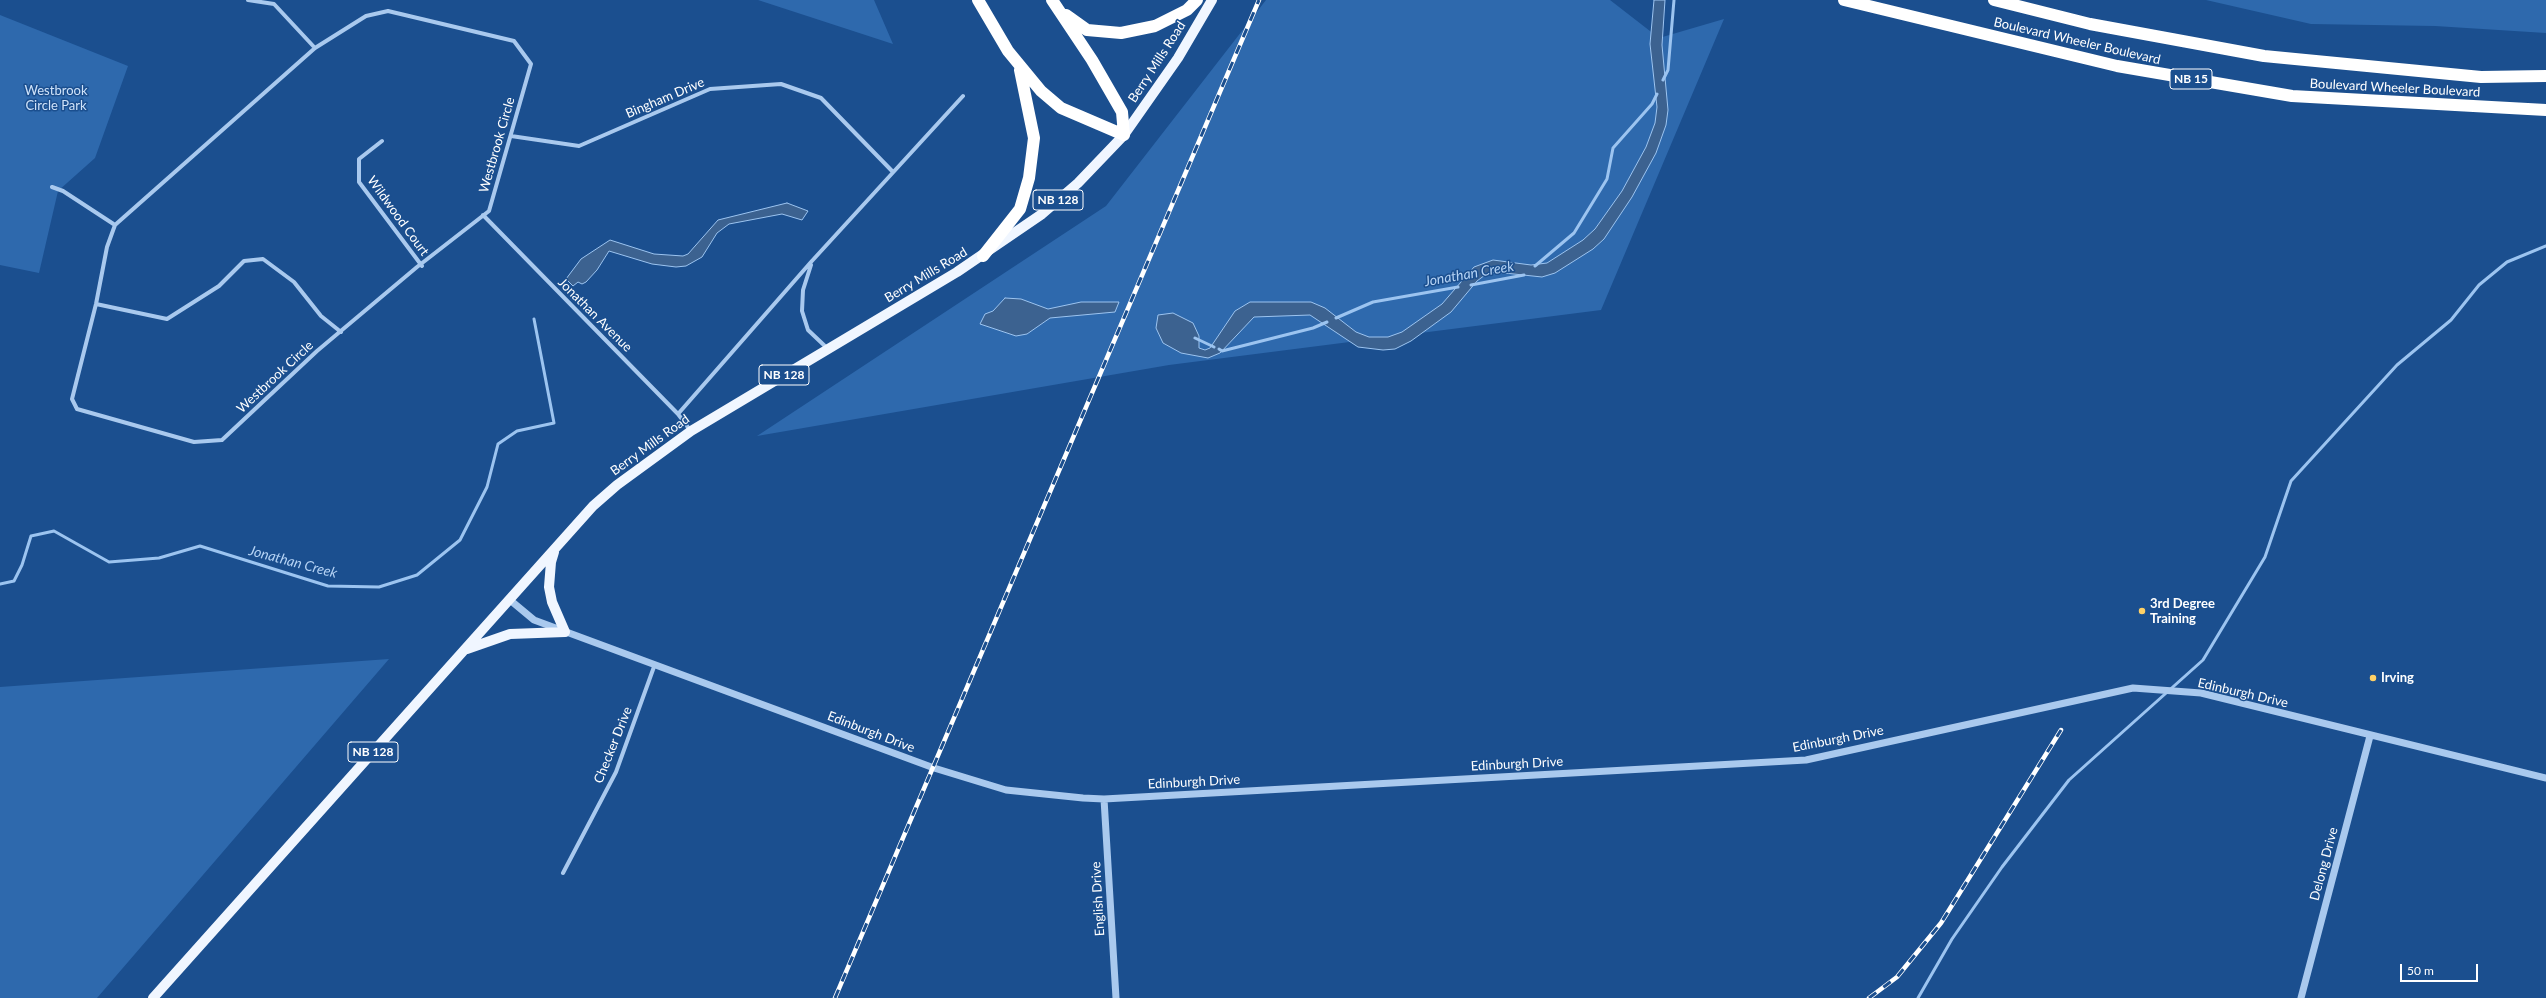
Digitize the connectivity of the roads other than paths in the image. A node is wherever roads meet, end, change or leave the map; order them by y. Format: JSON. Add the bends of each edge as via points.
{"nodes":[{"id":1,"x":248,"y":0,"type":"edge"},
{"id":2,"x":978,"y":0,"type":"edge"},
{"id":3,"x":1052,"y":0,"type":"edge"},
{"id":4,"x":1197,"y":0,"type":"edge"},
{"id":5,"x":1212,"y":0,"type":"edge"},
{"id":6,"x":1844,"y":0,"type":"edge"},
{"id":7,"x":1994,"y":0,"type":"edge"},
{"id":8,"x":1060,"y":11,"type":"junction"},
{"id":9,"x":315,"y":48,"type":"junction"},
{"id":10,"x":1019,"y":66,"type":"junction"},
{"id":11,"x":2546,"y":76,"type":"edge"},
{"id":12,"x":963,"y":96,"type":"dead end"},
{"id":13,"x":2546,"y":110,"type":"edge"},
{"id":14,"x":1124,"y":135,"type":"junction"},
{"id":15,"x":511,"y":136,"type":"junction"},
{"id":16,"x":382,"y":141,"type":"dead end"},
{"id":17,"x":893,"y":172,"type":"junction"},
{"id":18,"x":52,"y":187,"type":"dead end"},
{"id":19,"x":483,"y":215,"type":"junction"},
{"id":20,"x":114,"y":225,"type":"junction"},
{"id":21,"x":983,"y":256,"type":"junction"},
{"id":22,"x":811,"y":262,"type":"junction"},
{"id":23,"x":422,"y":266,"type":"junction"},
{"id":24,"x":96,"y":304,"type":"junction"},
{"id":25,"x":341,"y":332,"type":"junction"},
{"id":26,"x":827,"y":348,"type":"junction"},
{"id":27,"x":678,"y":414,"type":"junction"},
{"id":28,"x":691,"y":431,"type":"junction"},
{"id":29,"x":556,"y":547,"type":"junction"},
{"id":30,"x":510,"y":600,"type":"junction"},
{"id":31,"x":565,"y":632,"type":"junction"},
{"id":32,"x":465,"y":650,"type":"junction"},
{"id":33,"x":655,"y":664,"type":"junction"},
{"id":34,"x":2370,"y":736,"type":"junction"},
{"id":35,"x":2546,"y":778,"type":"edge"},
{"id":36,"x":1104,"y":799,"type":"junction"},
{"id":37,"x":563,"y":873,"type":"dead end"},
{"id":38,"x":153,"y":998,"type":"edge"},
{"id":39,"x":1116,"y":998,"type":"edge"},
{"id":40,"x":2301,"y":998,"type":"edge"}],
"edges":[{"from":1,"to":9,"type":"street","via":[[274,4]]},
{"from":2,"to":10,"type":"highway"},
{"from":3,"to":8,"type":"highway"},
{"from":4,"to":8,"type":"highway","via":[[1187,10],[1155,26],[1121,33],[1087,30]]},
{"from":5,"to":14,"type":"main road","name":"Berry Mills Road","number":"NB 128","via":[[1178,58]]},
{"from":6,"to":13,"type":"highway","name":"Boulevard Wheeler Boulevard","number":"NB 15","via":[[2117,66],[2292,96]]},
{"from":7,"to":11,"type":"highway","name":"Boulevard Wheeler Boulevard","via":[[2090,24],[2264,56],[2481,77]]},
{"from":8,"to":14,"type":"highway","via":[[1122,112]]},
{"from":9,"to":15,"type":"street","name":"Westbrook Circle","via":[[366,16],[388,11],[514,41],[531,64]]},
{"from":9,"to":20,"type":"street","name":"Westbrook Circle"},
{"from":10,"to":14,"type":"highway","via":[[1041,91],[1061,108]]},
{"from":10,"to":21,"type":"highway","via":[[1034,138],[1029,178],[1020,209]]},
{"from":12,"to":17,"type":"street"},
{"from":14,"to":21,"type":"main road","name":"Berry Mills Road","number":"NB 128","via":[[1072,188],[1042,214]]},
{"from":15,"to":17,"type":"street","name":"Bingham Drive","via":[[579,146],[710,89],[780,84],[821,98]]},
{"from":15,"to":19,"type":"street","name":"Westbrook Circle","via":[[488,211]]},
{"from":16,"to":23,"type":"street","name":"Wildwood Court","via":[[359,159],[358,182]]},
{"from":17,"to":22,"type":"street"},
{"from":18,"to":20,"type":"street","via":[[63,191]]},
{"from":19,"to":23,"type":"street","name":"Westbrook Circle"},
{"from":19,"to":27,"type":"street","name":"Jonathan Avenue"},
{"from":20,"to":24,"type":"street","name":"Westbrook Circle"},
{"from":21,"to":26,"type":"main road","name":"Berry Mills Road","number":"NB 128"},
{"from":22,"to":26,"type":"street","via":[[803,290],[802,311],[808,330]]},
{"from":22,"to":27,"type":"street"},
{"from":23,"to":25,"type":"street","name":"Westbrook Circle","via":[[417,267]]},
{"from":24,"to":25,"type":"street","via":[[167,319],[219,286],[244,261],[262,259],[294,282],[321,316]]},
{"from":24,"to":25,"type":"street","name":"Westbrook Circle","via":[[72,399],[77,409],[194,442],[222,440]]},
{"from":26,"to":28,"type":"main road","name":"Berry Mills Road","number":"NB 128"},
{"from":27,"to":28,"type":"street","name":"Jonathan Avenue"},
{"from":28,"to":29,"type":"main road","name":"Berry Mills Road","number":"NB 128","via":[[617,485],[593,506]]},
{"from":29,"to":30,"type":"main road","number":"NB 128"},
{"from":29,"to":31,"type":"main road","via":[[551,562],[549,587],[552,602]]},
{"from":30,"to":31,"type":"street","name":"Edinburgh Drive","via":[[534,620]]},
{"from":30,"to":32,"type":"main road","number":"NB 128"},
{"from":31,"to":32,"type":"main road","via":[[510,634]]},
{"from":31,"to":33,"type":"street","name":"Edinburgh Drive"},
{"from":32,"to":38,"type":"main road","number":"NB 128"},
{"from":33,"to":36,"type":"street","name":"Edinburgh Drive","via":[[934,768],[985,784],[1006,790]]},
{"from":33,"to":37,"type":"street","name":"Checker Drive","via":[[616,772]]},
{"from":34,"to":35,"type":"street","name":"Edinburgh Drive"},
{"from":34,"to":36,"type":"street","name":"Edinburgh Drive","via":[[2201,693],[2133,688],[1806,760]]},
{"from":34,"to":40,"type":"street","name":"Delong Drive"},
{"from":36,"to":39,"type":"street","name":"English Drive"}]}
